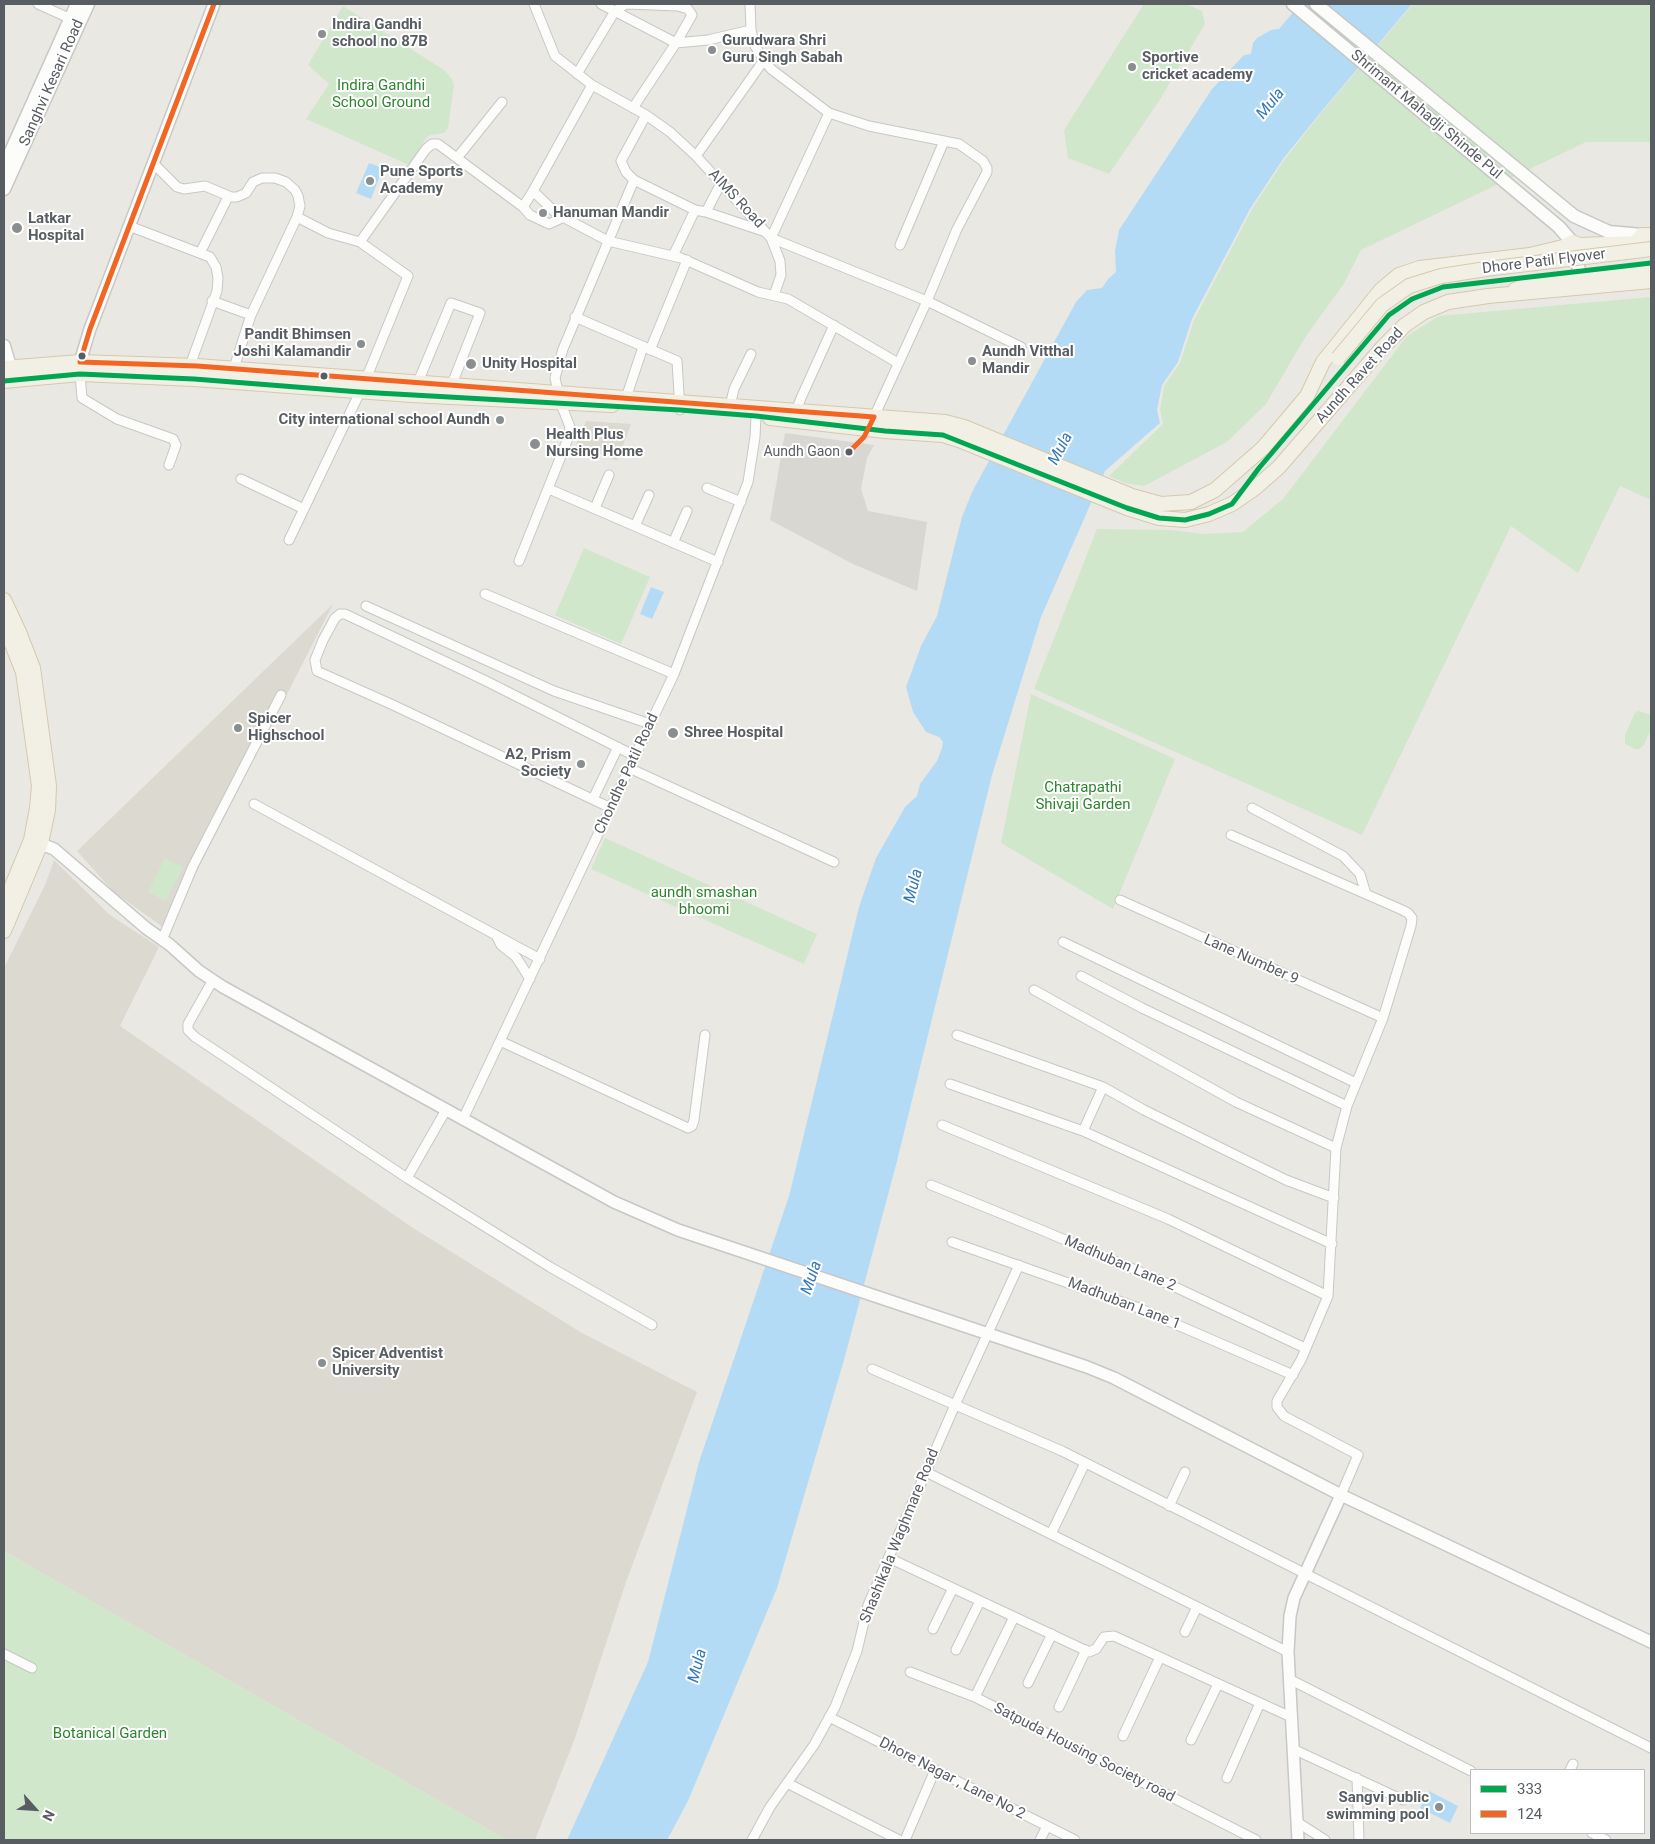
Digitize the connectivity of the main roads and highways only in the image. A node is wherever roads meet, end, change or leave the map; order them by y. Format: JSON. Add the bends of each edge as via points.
{"nodes":[{"id":1,"x":77,"y":4,"type":"edge"},
{"id":2,"x":88,"y":4,"type":"edge"},
{"id":3,"x":1293,"y":4,"type":"edge"},
{"id":4,"x":1316,"y":4,"type":"edge"},
{"id":5,"x":4,"y":167,"type":"edge"},
{"id":6,"x":4,"y":190,"type":"edge"},
{"id":7,"x":1647,"y":235,"type":"edge"},
{"id":8,"x":1572,"y":242,"type":"junction"},
{"id":9,"x":1651,"y":249,"type":"edge"},
{"id":10,"x":1651,"y":271,"type":"edge"},
{"id":11,"x":1581,"y":278,"type":"junction"},
{"id":12,"x":1651,"y":281,"type":"edge"},
{"id":13,"x":1503,"y":296,"type":"junction"},
{"id":14,"x":4,"y":346,"type":"edge"},
{"id":15,"x":7,"y":375,"type":"edge"},
{"id":16,"x":363,"y":385,"type":"junction"},
{"id":17,"x":1307,"y":396,"type":"junction"},
{"id":18,"x":560,"y":398,"type":"junction"},
{"id":19,"x":681,"y":406,"type":"junction"},
{"id":20,"x":871,"y":423,"type":"junction"},
{"id":21,"x":1129,"y":502,"type":"junction"},
{"id":22,"x":4,"y":600,"type":"edge"},
{"id":23,"x":4,"y":624,"type":"edge"},
{"id":24,"x":28,"y":670,"type":"junction"},
{"id":25,"x":36,"y":842,"type":"junction"},
{"id":26,"x":4,"y":905,"type":"edge"},
{"id":27,"x":4,"y":931,"type":"edge"}],
"edges":[{"from":1,"to":5,"type":"main road","name":"Sanghvi Kesari Road"},
{"from":2,"to":6,"type":"main road","name":"Sanghvi Kesari Road"},
{"from":3,"to":8,"type":"main road","name":"Shrimant Mahadji Shinde Pul","via":[[1559,227]]},
{"from":4,"to":7,"type":"main road","name":"Shrimant Mahadji Shinde Pul","via":[[1574,216],[1609,232]]},
{"from":7,"to":8,"type":"main road","via":[[1635,243],[1579,245]]},
{"from":8,"to":11,"type":"main road"},
{"from":8,"to":17,"type":"main road","name":"Aundh Ravet Road","via":[[1530,255],[1436,265],[1399,275],[1380,290],[1323,362]]},
{"from":9,"to":17,"type":"main road","name":"Dhore Patil Flyover","bridge":true,"via":[[1486,269],[1441,276],[1409,286],[1382,305]]},
{"from":10,"to":11,"type":"main road"},
{"from":11,"to":13,"type":"main road","via":[[1531,283]]},
{"from":12,"to":13,"type":"main road","name":"Aundh Ravet Road"},
{"from":13,"to":21,"type":"main road","name":"Aundh Ravet Road","via":[[1448,302],[1404,325],[1279,467],[1232,504],[1185,520],[1159,518]]},
{"from":14,"to":15,"type":"main road"},
{"from":15,"to":16,"type":"main road","via":[[80,368]]},
{"from":16,"to":18,"type":"main road"},
{"from":16,"to":18,"type":"main road","via":[[452,384]]},
{"from":17,"to":21,"type":"main road","name":"Aundh Ravet Road","via":[[1263,448],[1215,490],[1191,502]]},
{"from":18,"to":19,"type":"main road"},
{"from":18,"to":19,"type":"main road","via":[[626,398]]},
{"from":19,"to":20,"type":"main road","via":[[756,416]]},
{"from":19,"to":20,"type":"main road","via":[[796,411]]},
{"from":20,"to":21,"type":"main road","via":[[945,422],[962,433]]},
{"from":22,"to":24,"type":"main road","via":[[20,632]]},
{"from":23,"to":24,"type":"main road"},
{"from":24,"to":25,"type":"main road","via":[[39,786]]},
{"from":25,"to":26,"type":"main road"},
{"from":25,"to":27,"type":"main road"}]}
